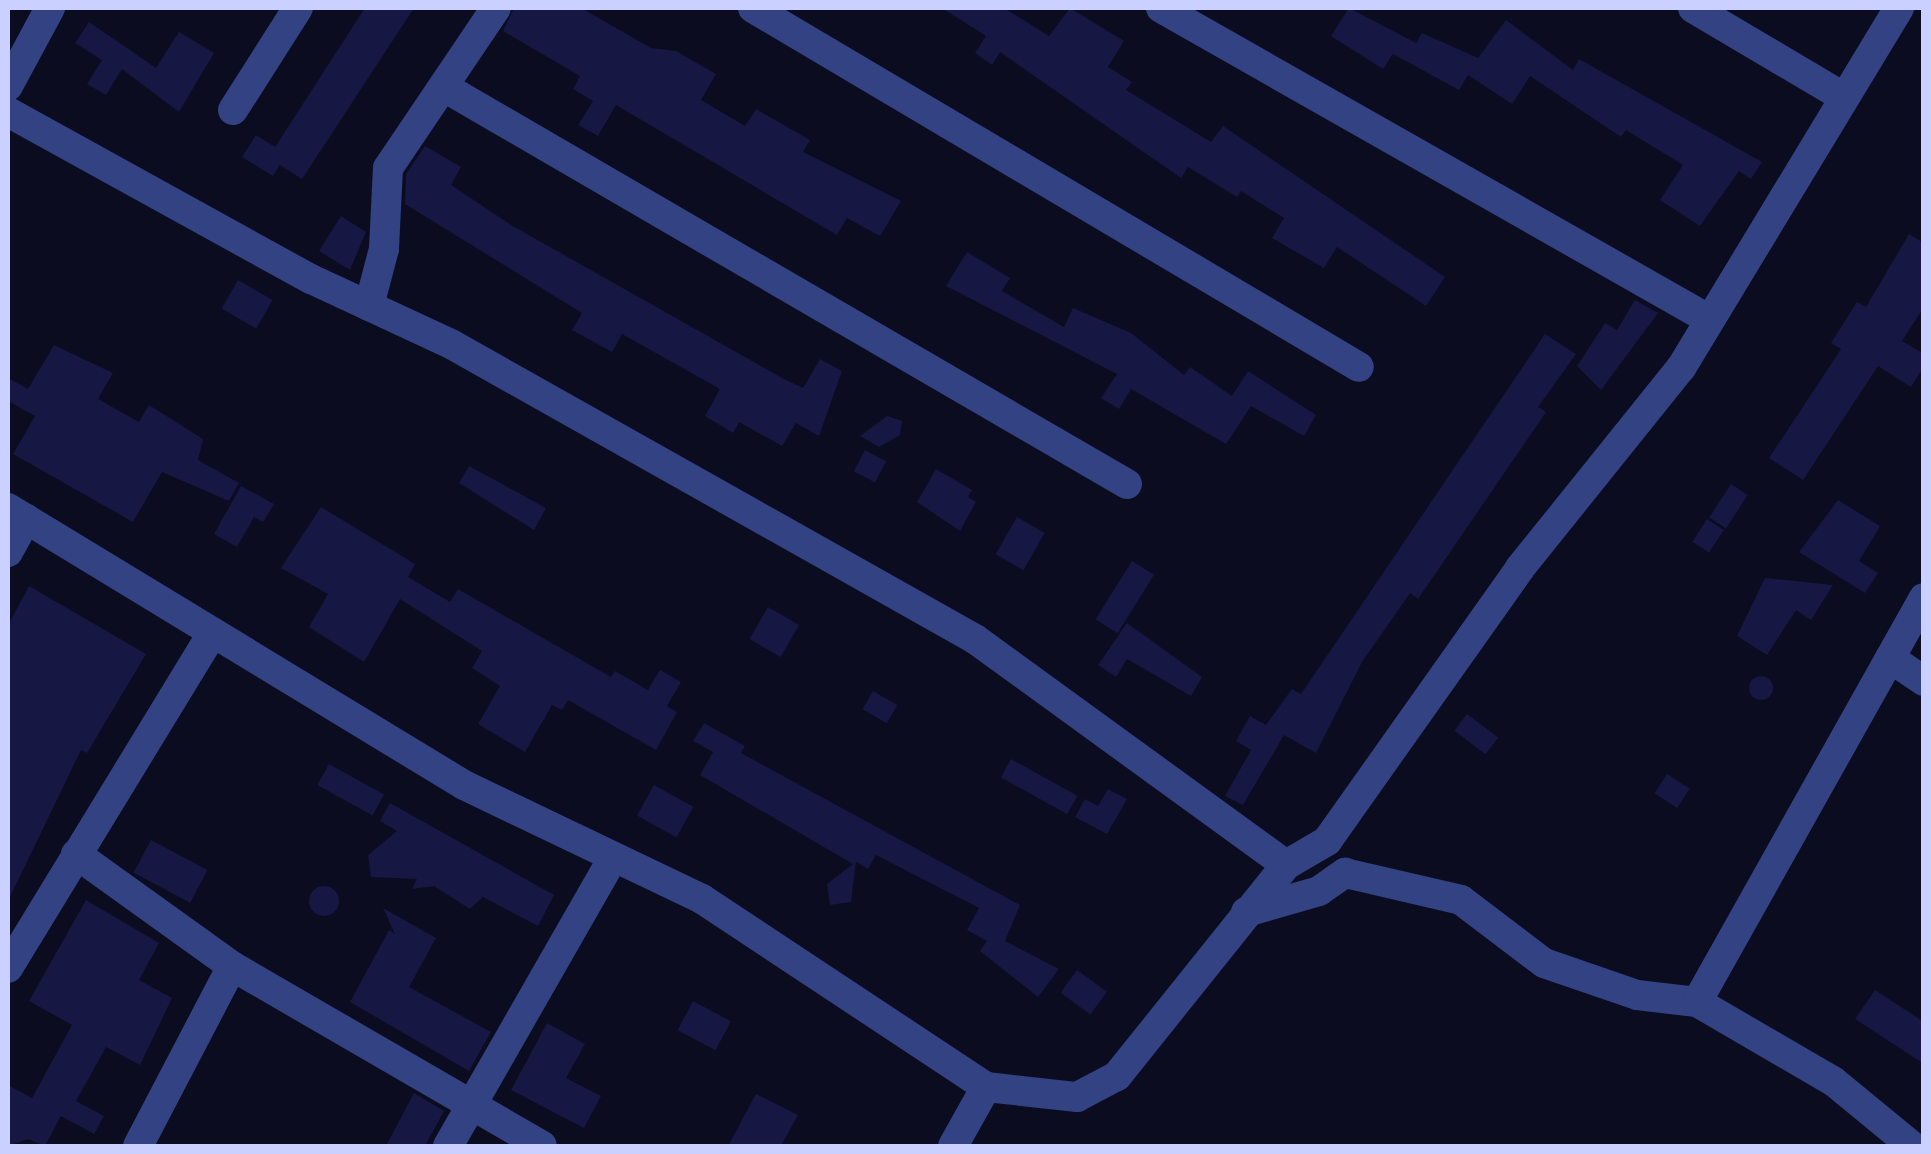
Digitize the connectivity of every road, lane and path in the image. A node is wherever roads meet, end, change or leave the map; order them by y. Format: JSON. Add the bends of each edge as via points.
{"nodes":[{"id":1,"x":50,"y":8,"type":"edge"},
{"id":2,"x":298,"y":8,"type":"edge"},
{"id":3,"x":496,"y":8,"type":"edge"},
{"id":4,"x":754,"y":8,"type":"edge"},
{"id":5,"x":1161,"y":8,"type":"edge"},
{"id":6,"x":1693,"y":8,"type":"edge"},
{"id":7,"x":1899,"y":8,"type":"edge"},
{"id":8,"x":8,"y":86,"type":"edge"},
{"id":9,"x":444,"y":87,"type":"junction"},
{"id":10,"x":1840,"y":95,"type":"junction"},
{"id":11,"x":233,"y":110,"type":"dead end"},
{"id":12,"x":8,"y":112,"type":"edge"},
{"id":13,"x":368,"y":306,"type":"junction"},
{"id":14,"x":1705,"y":317,"type":"junction"},
{"id":15,"x":1360,"y":367,"type":"dead end"},
{"id":16,"x":1127,"y":484,"type":"dead end"},
{"id":17,"x":17,"y":513,"type":"edge"},
{"id":18,"x":8,"y":552,"type":"edge"},
{"id":19,"x":1924,"y":598,"type":"edge"},
{"id":20,"x":212,"y":635,"type":"junction"},
{"id":21,"x":1890,"y":658,"type":"junction"},
{"id":22,"x":1924,"y":680,"type":"edge"},
{"id":23,"x":1327,"y":841,"type":"junction"},
{"id":24,"x":76,"y":854,"type":"junction"},
{"id":25,"x":611,"y":861,"type":"junction"},
{"id":26,"x":1286,"y":865,"type":"junction"},
{"id":27,"x":1346,"y":873,"type":"junction"},
{"id":28,"x":1246,"y":912,"type":"junction"},
{"id":29,"x":232,"y":966,"type":"junction"},
{"id":30,"x":8,"y":968,"type":"edge"},
{"id":31,"x":1697,"y":1002,"type":"junction"},
{"id":32,"x":986,"y":1087,"type":"junction"},
{"id":33,"x":469,"y":1101,"type":"junction"},
{"id":34,"x":138,"y":1146,"type":"edge"},
{"id":35,"x":448,"y":1146,"type":"edge"},
{"id":36,"x":542,"y":1146,"type":"edge"},
{"id":37,"x":953,"y":1146,"type":"edge"},
{"id":38,"x":1912,"y":1146,"type":"edge"}],
"edges":[{"from":1,"to":8,"type":"street"},
{"from":2,"to":11,"type":"street"},
{"from":3,"to":9,"type":"street"},
{"from":4,"to":15,"type":"street"},
{"from":5,"to":14,"type":"street"},
{"from":6,"to":10,"type":"street"},
{"from":7,"to":10,"type":"street"},
{"from":9,"to":13,"type":"street","via":[[388,168],[384,248]]},
{"from":9,"to":16,"type":"street"},
{"from":10,"to":14,"type":"street"},
{"from":12,"to":13,"type":"street"},
{"from":13,"to":26,"type":"street","via":[[451,344],[976,640]]},
{"from":14,"to":23,"type":"street","via":[[1636,431],[1520,568]]},
{"from":17,"to":18,"type":"street"},
{"from":17,"to":20,"type":"street"},
{"from":19,"to":21,"type":"street"},
{"from":20,"to":24,"type":"street"},
{"from":20,"to":25,"type":"street","via":[[481,794]]},
{"from":21,"to":22,"type":"street"},
{"from":21,"to":31,"type":"street"},
{"from":23,"to":26,"type":"street"},
{"from":23,"to":27,"type":"street"},
{"from":24,"to":29,"type":"street"},
{"from":24,"to":30,"type":"street"},
{"from":25,"to":32,"type":"street","via":[[702,899]]},
{"from":25,"to":33,"type":"street"},
{"from":26,"to":28,"type":"street"},
{"from":27,"to":28,"type":"street","via":[[1302,898]]},
{"from":27,"to":31,"type":"street","via":[[1461,900],[1544,963],[1638,995]]},
{"from":28,"to":32,"type":"street","via":[[1104,1087],[1054,1100]]},
{"from":29,"to":33,"type":"street"},
{"from":29,"to":34,"type":"street"},
{"from":31,"to":38,"type":"street","via":[[1833,1081]]},
{"from":32,"to":37,"type":"street"},
{"from":33,"to":35,"type":"street"},
{"from":33,"to":36,"type":"street"}]}
